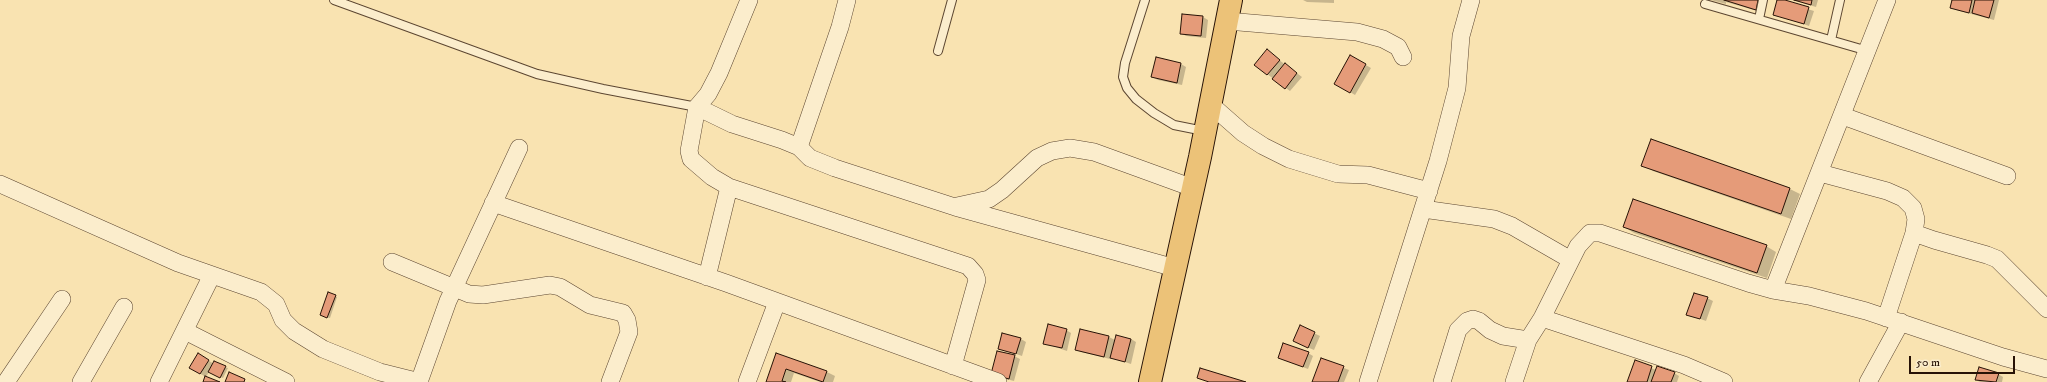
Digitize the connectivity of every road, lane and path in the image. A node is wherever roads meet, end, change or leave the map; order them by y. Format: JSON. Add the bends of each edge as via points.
{"nodes":[{"id":1,"x":334,"y":0,"type":"edge"},
{"id":2,"x":749,"y":0,"type":"edge"},
{"id":3,"x":847,"y":0,"type":"edge"},
{"id":4,"x":952,"y":0,"type":"edge"},
{"id":5,"x":1145,"y":0,"type":"edge"},
{"id":6,"x":1471,"y":0,"type":"edge"},
{"id":7,"x":1763,"y":0,"type":"edge"},
{"id":8,"x":1840,"y":0,"type":"edge"},
{"id":9,"x":1887,"y":0,"type":"edge"},
{"id":10,"x":1705,"y":4,"type":"dead end"},
{"id":11,"x":1229,"y":10,"type":"edge"},
{"id":12,"x":1759,"y":19,"type":"junction"},
{"id":13,"x":1831,"y":40,"type":"junction"},
{"id":14,"x":938,"y":51,"type":"dead end"},
{"id":15,"x":1868,"y":51,"type":"junction"},
{"id":16,"x":1403,"y":57,"type":"dead end"},
{"id":17,"x":1210,"y":104,"type":"junction"},
{"id":18,"x":697,"y":107,"type":"junction"},
{"id":19,"x":1843,"y":116,"type":"junction"},
{"id":20,"x":1205,"y":131,"type":"junction"},
{"id":21,"x":799,"y":147,"type":"junction"},
{"id":22,"x":519,"y":148,"type":"dead end"},
{"id":23,"x":1820,"y":173,"type":"junction"},
{"id":24,"x":2007,"y":176,"type":"dead end"},
{"id":25,"x":0,"y":184,"type":"edge"},
{"id":26,"x":729,"y":187,"type":"junction"},
{"id":27,"x":1193,"y":188,"type":"junction"},
{"id":28,"x":1429,"y":191,"type":"junction"},
{"id":29,"x":493,"y":203,"type":"junction"},
{"id":30,"x":955,"y":207,"type":"junction"},
{"id":31,"x":1423,"y":209,"type":"junction"},
{"id":32,"x":1914,"y":233,"type":"junction"},
{"id":33,"x":1571,"y":260,"type":"junction"},
{"id":34,"x":392,"y":262,"type":"dead end"},
{"id":35,"x":1175,"y":268,"type":"junction"},
{"id":36,"x":212,"y":275,"type":"junction"},
{"id":37,"x":707,"y":277,"type":"junction"},
{"id":38,"x":453,"y":289,"type":"junction"},
{"id":39,"x":1773,"y":290,"type":"junction"},
{"id":40,"x":62,"y":299,"type":"dead end"},
{"id":41,"x":777,"y":302,"type":"junction"},
{"id":42,"x":124,"y":307,"type":"dead end"},
{"id":43,"x":2047,"y":309,"type":"edge"},
{"id":44,"x":1542,"y":318,"type":"junction"},
{"id":45,"x":1893,"y":320,"type":"junction"},
{"id":46,"x":185,"y":330,"type":"junction"},
{"id":47,"x":1528,"y":340,"type":"junction"},
{"id":48,"x":954,"y":366,"type":"junction"},
{"id":49,"x":2047,"y":369,"type":"edge"},
{"id":50,"x":163,"y":381,"type":"edge"},
{"id":51,"x":6,"y":382,"type":"edge"},
{"id":52,"x":81,"y":382,"type":"edge"},
{"id":53,"x":286,"y":382,"type":"edge"},
{"id":54,"x":419,"y":382,"type":"edge"},
{"id":55,"x":610,"y":382,"type":"edge"},
{"id":56,"x":747,"y":382,"type":"edge"},
{"id":57,"x":998,"y":382,"type":"edge"},
{"id":58,"x":1150,"y":382,"type":"edge"},
{"id":59,"x":1368,"y":382,"type":"edge"},
{"id":60,"x":1442,"y":382,"type":"edge"},
{"id":61,"x":1514,"y":382,"type":"edge"},
{"id":62,"x":1724,"y":382,"type":"edge"},
{"id":63,"x":1868,"y":382,"type":"edge"}],
"edges":[{"from":1,"to":18,"type":"lane","via":[[537,74]]},
{"from":2,"to":18,"type":"street","via":[[719,73],[708,94]]},
{"from":3,"to":21,"type":"street","via":[[838,35]]},
{"from":4,"to":14,"type":"lane"},
{"from":5,"to":20,"type":"lane","via":[[1125,63],[1123,77],[1127,88],[1136,99],[1174,125]]},
{"from":6,"to":28,"type":"street","via":[[1461,36],[1457,88]]},
{"from":7,"to":12,"type":"lane"},
{"from":8,"to":13,"type":"lane"},
{"from":9,"to":15,"type":"street"},
{"from":10,"to":12,"type":"lane"},
{"from":11,"to":16,"type":"street","via":[[1357,32],[1383,39],[1398,47]]},
{"from":11,"to":17,"type":"main road"},
{"from":12,"to":13,"type":"lane"},
{"from":13,"to":15,"type":"lane"},
{"from":15,"to":19,"type":"street"},
{"from":17,"to":20,"type":"main road"},
{"from":17,"to":28,"type":"street","via":[[1243,133],[1289,159],[1338,174],[1368,175]]},
{"from":18,"to":21,"type":"street","via":[[732,124]]},
{"from":18,"to":26,"type":"street","via":[[689,151],[691,159],[712,177]]},
{"from":19,"to":23,"type":"street"},
{"from":19,"to":24,"type":"street"},
{"from":20,"to":27,"type":"main road"},
{"from":21,"to":30,"type":"street","via":[[810,158],[835,168]]},
{"from":22,"to":29,"type":"street"},
{"from":23,"to":32,"type":"street","via":[[1887,191],[1903,198],[1913,208],[1916,219]]},
{"from":23,"to":39,"type":"street"},
{"from":25,"to":36,"type":"street","via":[[76,219]]},
{"from":26,"to":37,"type":"street"},
{"from":26,"to":48,"type":"street","via":[[968,266],[977,280]]},
{"from":27,"to":30,"type":"street","via":[[1094,152],[1070,148],[1052,151],[1037,158],[989,199]]},
{"from":27,"to":35,"type":"main road"},
{"from":28,"to":31,"type":"street"},
{"from":29,"to":37,"type":"street"},
{"from":29,"to":38,"type":"street"},
{"from":30,"to":35,"type":"street"},
{"from":31,"to":33,"type":"street","via":[[1494,219],[1512,226]]},
{"from":31,"to":59,"type":"street"},
{"from":32,"to":43,"type":"street","via":[[1997,260]]},
{"from":32,"to":45,"type":"street"},
{"from":33,"to":39,"type":"street","via":[[1584,238],[1590,233],[1600,233],[1730,278]]},
{"from":33,"to":44,"type":"street"},
{"from":34,"to":38,"type":"street"},
{"from":35,"to":58,"type":"main road"},
{"from":36,"to":46,"type":"street"},
{"from":36,"to":54,"type":"street","via":[[261,292],[276,304],[283,320],[294,331],[323,349],[380,372]]},
{"from":37,"to":41,"type":"street"},
{"from":38,"to":54,"type":"street"},
{"from":38,"to":55,"type":"street","via":[[483,296],[550,285],[590,305],[623,313],[629,332]]},
{"from":39,"to":45,"type":"street","via":[[1809,296]]},
{"from":40,"to":51,"type":"street"},
{"from":41,"to":48,"type":"street"},
{"from":41,"to":56,"type":"street"},
{"from":42,"to":52,"type":"street"},
{"from":44,"to":47,"type":"street"},
{"from":44,"to":62,"type":"street","via":[[1684,365]]},
{"from":45,"to":49,"type":"street"},
{"from":45,"to":63,"type":"street"},
{"from":46,"to":50,"type":"street"},
{"from":46,"to":53,"type":"street"},
{"from":47,"to":60,"type":"street","via":[[1503,336],[1473,319],[1466,321],[1458,330]]},
{"from":47,"to":61,"type":"street"},
{"from":48,"to":57,"type":"street"}]}
